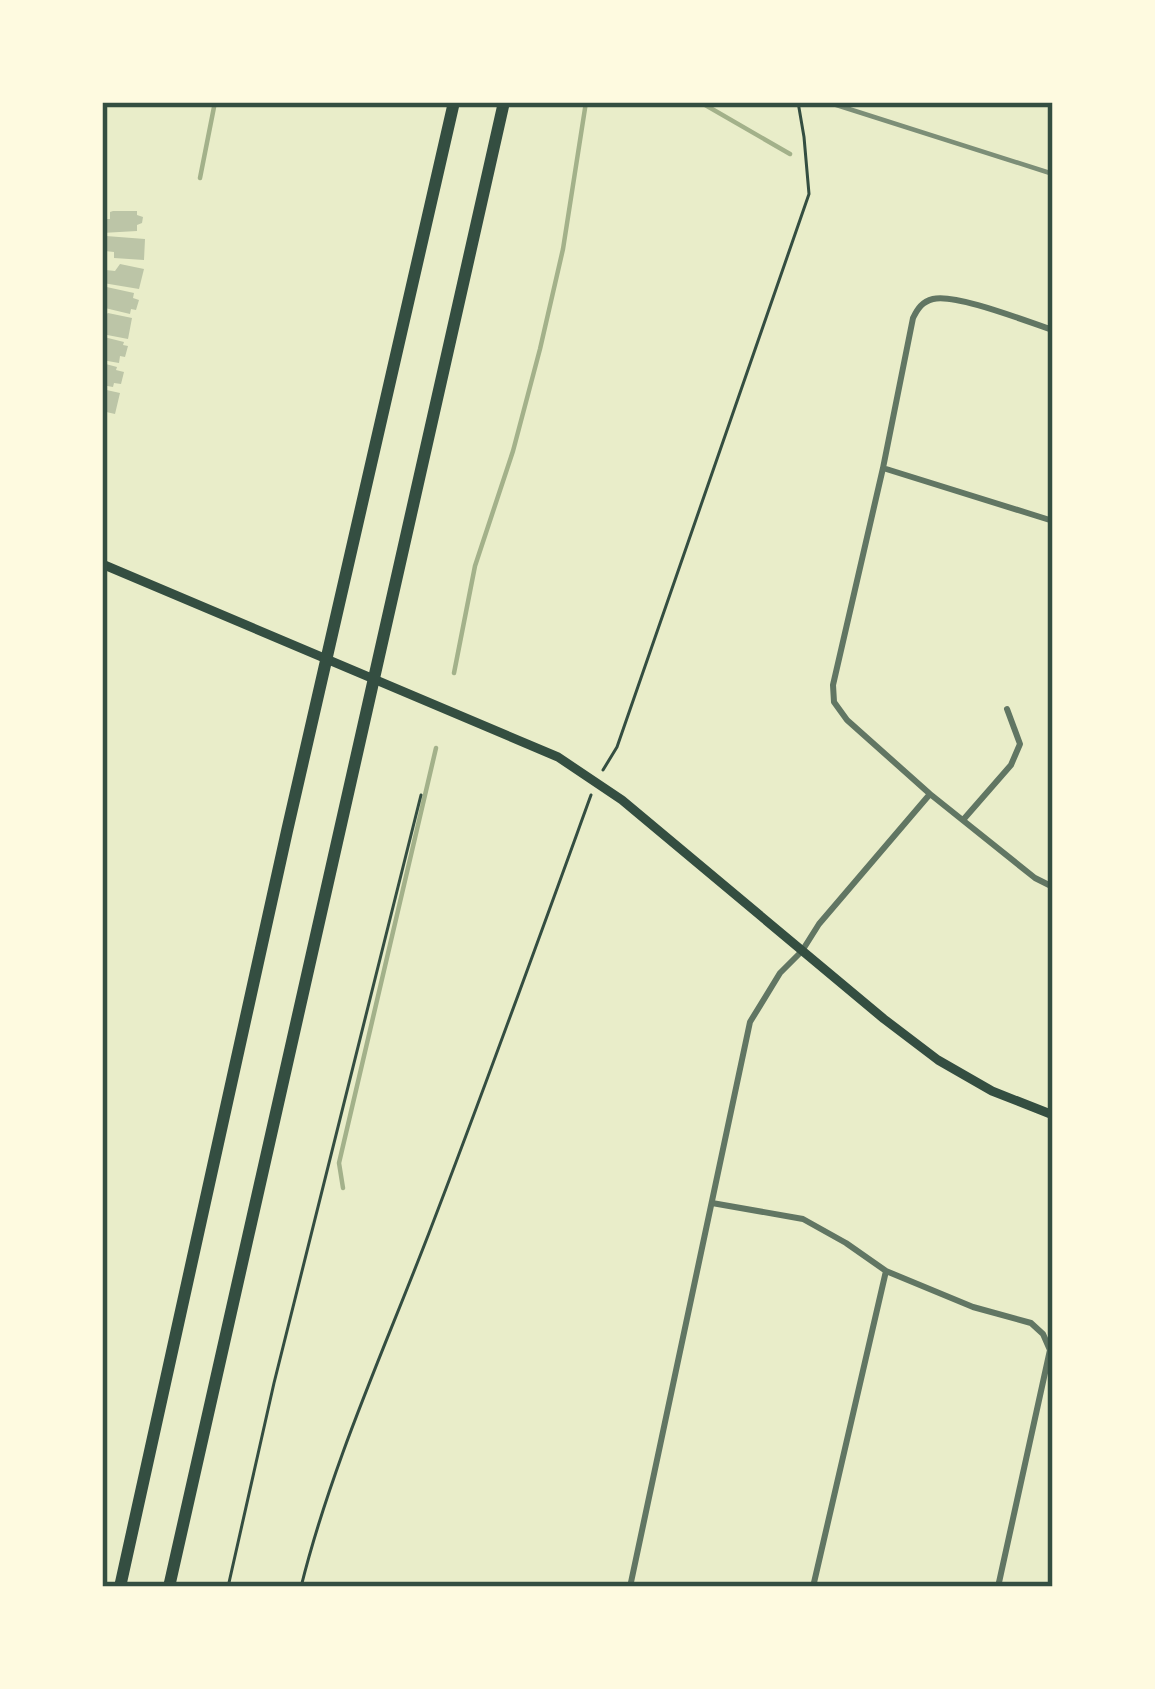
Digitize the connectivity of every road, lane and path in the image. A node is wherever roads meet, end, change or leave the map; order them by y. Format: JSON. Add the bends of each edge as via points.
{"nodes":[{"id":1,"x":454,"y":102,"type":"edge"},
{"id":2,"x":504,"y":102,"type":"edge"},
{"id":3,"x":798,"y":102,"type":"edge"},
{"id":4,"x":1053,"y":330,"type":"edge"},
{"id":5,"x":883,"y":468,"type":"junction"},
{"id":6,"x":1053,"y":520,"type":"edge"},
{"id":7,"x":102,"y":564,"type":"edge"},
{"id":8,"x":1007,"y":709,"type":"dead end"},
{"id":9,"x":596,"y":781,"type":"junction"},
{"id":10,"x":421,"y":794,"type":"dead end"},
{"id":11,"x":930,"y":794,"type":"junction"},
{"id":12,"x":963,"y":820,"type":"junction"},
{"id":13,"x":1053,"y":887,"type":"edge"},
{"id":14,"x":802,"y":951,"type":"junction"},
{"id":15,"x":1053,"y":1115,"type":"edge"},
{"id":16,"x":712,"y":1203,"type":"junction"},
{"id":17,"x":886,"y":1271,"type":"junction"},
{"id":18,"x":120,"y":1587,"type":"edge"},
{"id":19,"x":169,"y":1587,"type":"edge"},
{"id":20,"x":228,"y":1587,"type":"edge"},
{"id":21,"x":301,"y":1587,"type":"edge"},
{"id":22,"x":630,"y":1587,"type":"edge"},
{"id":23,"x":814,"y":1587,"type":"edge"},
{"id":24,"x":998,"y":1587,"type":"edge"}],
"edges":[{"from":1,"to":18,"type":"highway"},
{"from":2,"to":19,"type":"highway"},
{"from":3,"to":9,"type":"path","via":[[808,194],[617,747]]},
{"from":4,"to":5,"type":"street","via":[[953,298],[920,305]]},
{"from":5,"to":6,"type":"street"},
{"from":5,"to":11,"type":"street","via":[[834,702]]},
{"from":7,"to":9,"type":"main road","via":[[423,698]]},
{"from":8,"to":12,"type":"street","via":[[1020,744]]},
{"from":9,"to":14,"type":"main road"},
{"from":9,"to":21,"type":"path","via":[[346,1446]]},
{"from":10,"to":20,"type":"path"},
{"from":11,"to":12,"type":"street"},
{"from":11,"to":14,"type":"street"},
{"from":12,"to":13,"type":"street"},
{"from":14,"to":15,"type":"main road","via":[[938,1060]]},
{"from":14,"to":16,"type":"street","via":[[750,1022]]},
{"from":16,"to":17,"type":"street","via":[[803,1220]]},
{"from":16,"to":22,"type":"street"},
{"from":17,"to":23,"type":"street"},
{"from":17,"to":24,"type":"street","via":[[1030,1323],[1050,1350]]}]}
